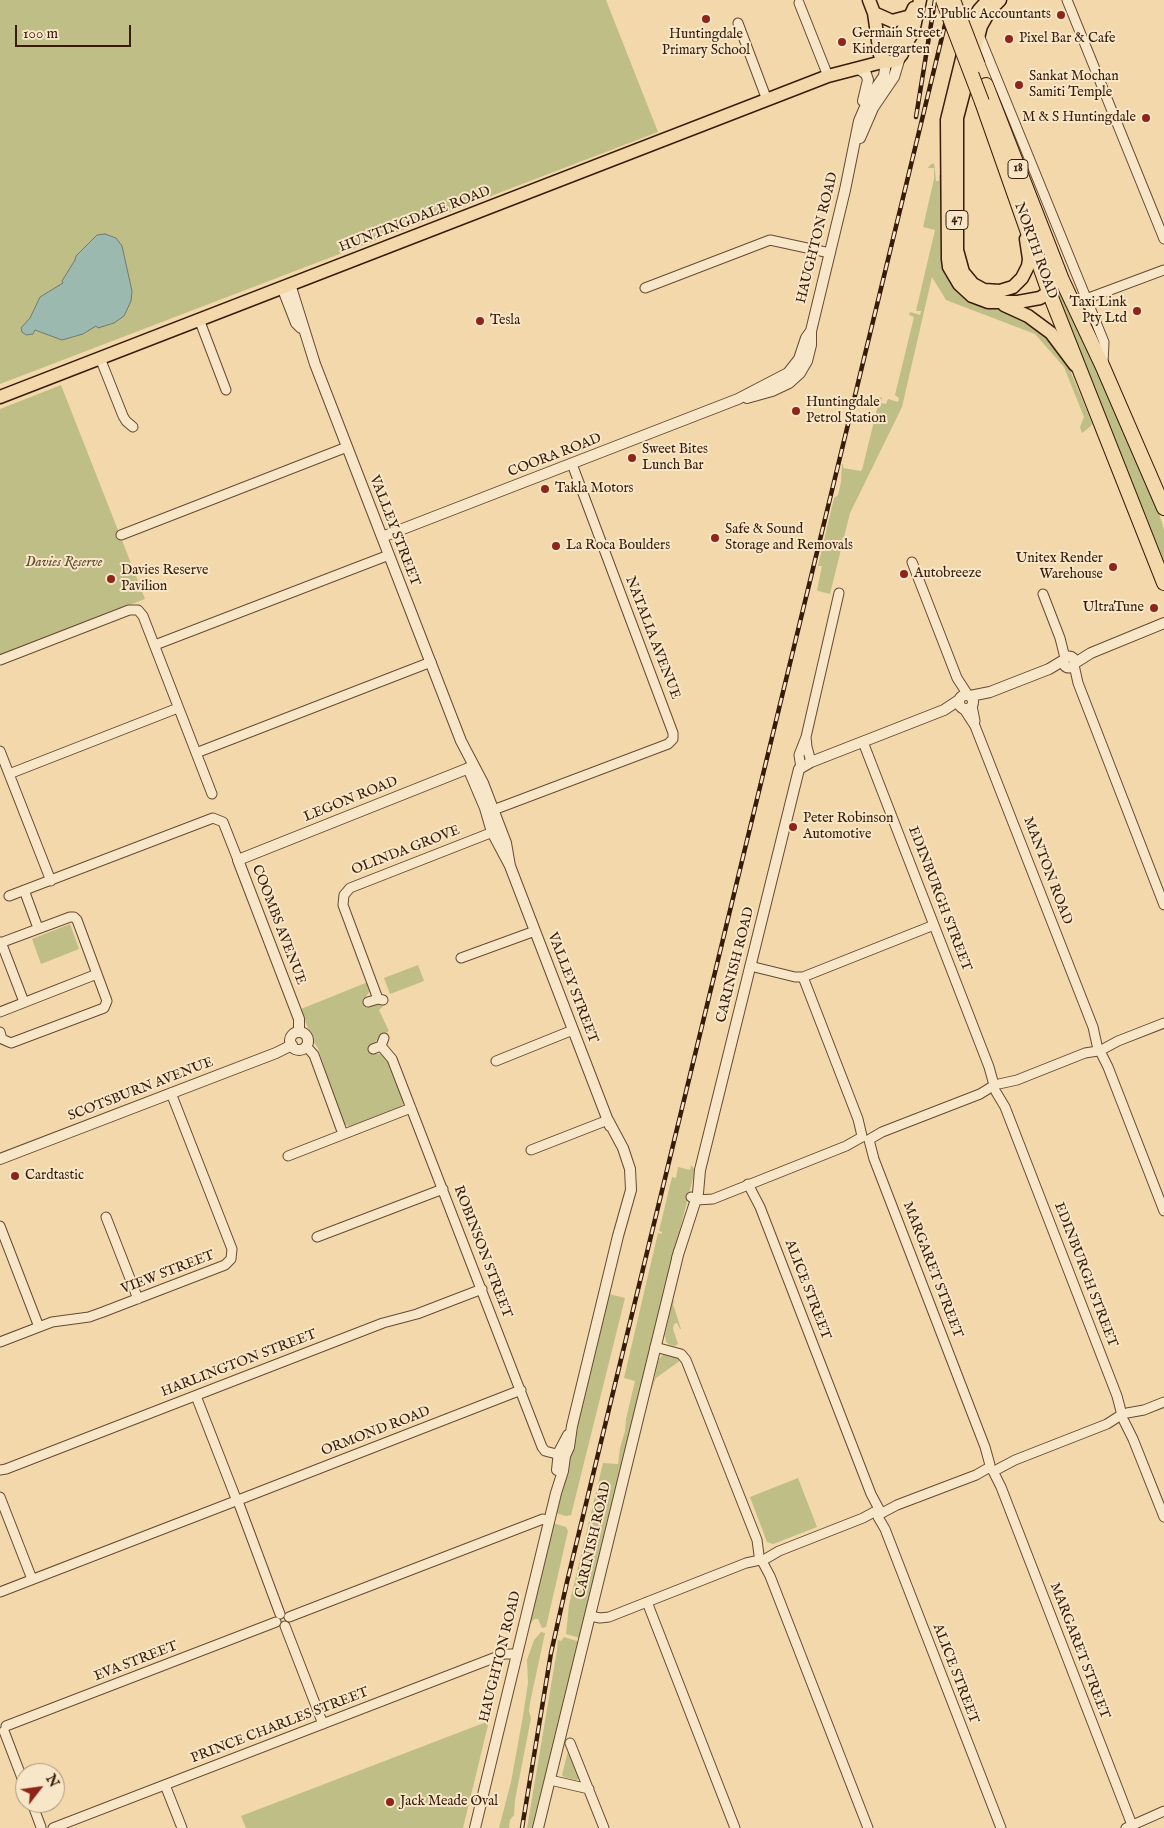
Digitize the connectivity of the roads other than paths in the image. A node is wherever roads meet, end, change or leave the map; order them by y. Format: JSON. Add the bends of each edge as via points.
{"nodes":[{"id":1,"x":869,"y":0,"type":"edge"},
{"id":2,"x":919,"y":0,"type":"edge"},
{"id":3,"x":943,"y":0,"type":"edge"},
{"id":4,"x":953,"y":0,"type":"edge"},
{"id":5,"x":988,"y":0,"type":"edge"},
{"id":6,"x":1000,"y":0,"type":"edge"},
{"id":7,"x":1067,"y":0,"type":"edge"},
{"id":8,"x":799,"y":3,"type":"dead end"},
{"id":9,"x":874,"y":13,"type":"junction"},
{"id":10,"x":911,"y":16,"type":"junction"},
{"id":11,"x":738,"y":23,"type":"dead end"},
{"id":12,"x":978,"y":35,"type":"junction"},
{"id":13,"x":893,"y":38,"type":"junction"},
{"id":14,"x":901,"y":53,"type":"junction"},
{"id":15,"x":883,"y":54,"type":"junction"},
{"id":16,"x":859,"y":69,"type":"junction"},
{"id":17,"x":841,"y":72,"type":"junction"},
{"id":18,"x":828,"y":76,"type":"junction"},
{"id":19,"x":767,"y":100,"type":"junction"},
{"id":20,"x":860,"y":117,"type":"junction"},
{"id":21,"x":854,"y":151,"type":"junction"},
{"id":22,"x":1023,"y":217,"type":"junction"},
{"id":23,"x":1164,"y":239,"type":"edge"},
{"id":24,"x":830,"y":253,"type":"junction"},
{"id":25,"x":1051,"y":254,"type":"junction"},
{"id":26,"x":1072,"y":263,"type":"junction"},
{"id":27,"x":1161,"y":270,"type":"edge"},
{"id":28,"x":286,"y":286,"type":"junction"},
{"id":29,"x":645,"y":288,"type":"dead end"},
{"id":30,"x":1050,"y":292,"type":"junction"},
{"id":31,"x":1086,"y":299,"type":"junction"},
{"id":32,"x":1002,"y":303,"type":"junction"},
{"id":33,"x":199,"y":320,"type":"junction"},
{"id":34,"x":100,"y":358,"type":"junction"},
{"id":35,"x":1102,"y":364,"type":"junction"},
{"id":36,"x":791,"y":376,"type":"joint"},
{"id":37,"x":1085,"y":380,"type":"junction"},
{"id":38,"x":226,"y":390,"type":"dead end"},
{"id":39,"x":0,"y":397,"type":"edge"},
{"id":40,"x":133,"y":427,"type":"dead end"},
{"id":41,"x":347,"y":447,"type":"junction"},
{"id":42,"x":572,"y":464,"type":"junction"},
{"id":43,"x":1164,"y":508,"type":"edge"},
{"id":44,"x":121,"y":535,"type":"dead end"},
{"id":45,"x":382,"y":537,"type":"junction"},
{"id":46,"x":389,"y":554,"type":"junction"},
{"id":47,"x":912,"y":562,"type":"dead end"},
{"id":48,"x":1164,"y":583,"type":"edge"},
{"id":49,"x":839,"y":593,"type":"dead end"},
{"id":50,"x":1042,"y":594,"type":"dead end"},
{"id":51,"x":1164,"y":622,"type":"edge"},
{"id":52,"x":155,"y":645,"type":"junction"},
{"id":53,"x":0,"y":660,"type":"edge"},
{"id":54,"x":431,"y":662,"type":"junction"},
{"id":55,"x":1069,"y":662,"type":"junction"},
{"id":56,"x":966,"y":702,"type":"junction"},
{"id":57,"x":178,"y":708,"type":"junction"},
{"id":58,"x":806,"y":737,"type":"junction"},
{"id":59,"x":863,"y":742,"type":"junction"},
{"id":60,"x":0,"y":751,"type":"edge"},
{"id":61,"x":196,"y":753,"type":"junction"},
{"id":62,"x":812,"y":762,"type":"junction"},
{"id":63,"x":471,"y":767,"type":"junction"},
{"id":64,"x":801,"y":768,"type":"junction"},
{"id":65,"x":9,"y":774,"type":"junction"},
{"id":66,"x":212,"y":794,"type":"dead end"},
{"id":67,"x":490,"y":812,"type":"junction"},
{"id":68,"x":496,"y":831,"type":"junction"},
{"id":69,"x":238,"y":860,"type":"junction"},
{"id":70,"x":51,"y":881,"type":"junction"},
{"id":71,"x":24,"y":890,"type":"junction"},
{"id":72,"x":8,"y":896,"type":"dead end"},
{"id":73,"x":1164,"y":905,"type":"edge"},
{"id":74,"x":934,"y":925,"type":"junction"},
{"id":75,"x":38,"y":928,"type":"junction"},
{"id":76,"x":535,"y":931,"type":"junction"},
{"id":77,"x":1,"y":942,"type":"edge"},
{"id":78,"x":461,"y":958,"type":"dead end"},
{"id":79,"x":750,"y":966,"type":"junction"},
{"id":80,"x":97,"y":974,"type":"junction"},
{"id":81,"x":803,"y":977,"type":"junction"},
{"id":82,"x":24,"y":1002,"type":"junction"},
{"id":83,"x":368,"y":1002,"type":"dead end"},
{"id":84,"x":0,"y":1012,"type":"edge"},
{"id":85,"x":1164,"y":1023,"type":"edge"},
{"id":86,"x":573,"y":1030,"type":"junction"},
{"id":87,"x":0,"y":1032,"type":"edge"},
{"id":88,"x":299,"y":1032,"type":"junction"},
{"id":89,"x":292,"y":1045,"type":"junction"},
{"id":90,"x":379,"y":1045,"type":"dead end"},
{"id":91,"x":306,"y":1046,"type":"junction"},
{"id":92,"x":1101,"y":1047,"type":"junction"},
{"id":93,"x":496,"y":1061,"type":"dead end"},
{"id":94,"x":997,"y":1087,"type":"junction"},
{"id":95,"x":171,"y":1093,"type":"junction"},
{"id":96,"x":411,"y":1108,"type":"junction"},
{"id":97,"x":608,"y":1120,"type":"junction"},
{"id":98,"x":343,"y":1134,"type":"junction"},
{"id":99,"x":866,"y":1138,"type":"junction"},
{"id":100,"x":531,"y":1150,"type":"dead end"},
{"id":101,"x":288,"y":1156,"type":"dead end"},
{"id":102,"x":0,"y":1159,"type":"edge"},
{"id":103,"x":629,"y":1175,"type":"joint"},
{"id":104,"x":751,"y":1183,"type":"junction"},
{"id":105,"x":443,"y":1190,"type":"junction"},
{"id":106,"x":694,"y":1195,"type":"junction"},
{"id":107,"x":1164,"y":1211,"type":"edge"},
{"id":108,"x":106,"y":1217,"type":"dead end"},
{"id":109,"x":0,"y":1226,"type":"edge"},
{"id":110,"x":318,"y":1238,"type":"dead end"},
{"id":111,"x":482,"y":1290,"type":"junction"},
{"id":112,"x":138,"y":1299,"type":"junction"},
{"id":113,"x":39,"y":1327,"type":"junction"},
{"id":114,"x":0,"y":1342,"type":"edge"},
{"id":115,"x":655,"y":1346,"type":"junction"},
{"id":116,"x":521,"y":1390,"type":"junction"},
{"id":117,"x":196,"y":1396,"type":"junction"},
{"id":118,"x":1164,"y":1402,"type":"edge"},
{"id":119,"x":1125,"y":1417,"type":"junction"},
{"id":120,"x":562,"y":1456,"type":"junction"},
{"id":121,"x":994,"y":1468,"type":"junction"},
{"id":122,"x":2,"y":1471,"type":"edge"},
{"id":123,"x":0,"y":1497,"type":"edge"},
{"id":124,"x":237,"y":1500,"type":"junction"},
{"id":125,"x":878,"y":1512,"type":"junction"},
{"id":126,"x":1164,"y":1517,"type":"edge"},
{"id":127,"x":549,"y":1521,"type":"junction"},
{"id":128,"x":763,"y":1557,"type":"junction"},
{"id":129,"x":32,"y":1579,"type":"junction"},
{"id":130,"x":0,"y":1592,"type":"edge"},
{"id":131,"x":648,"y":1602,"type":"junction"},
{"id":132,"x":591,"y":1612,"type":"junction"},
{"id":133,"x":285,"y":1616,"type":"junction"},
{"id":134,"x":276,"y":1622,"type":"junction"},
{"id":135,"x":285,"y":1626,"type":"junction"},
{"id":136,"x":517,"y":1654,"type":"junction"},
{"id":137,"x":323,"y":1724,"type":"junction"},
{"id":138,"x":2,"y":1726,"type":"edge"},
{"id":139,"x":570,"y":1743,"type":"dead end"},
{"id":140,"x":16,"y":1763,"type":"edge"},
{"id":141,"x":550,"y":1780,"type":"junction"},
{"id":142,"x":165,"y":1785,"type":"junction"},
{"id":143,"x":589,"y":1789,"type":"junction"},
{"id":144,"x":1164,"y":1811,"type":"edge"},
{"id":145,"x":36,"y":1813,"type":"edge"},
{"id":146,"x":1129,"y":1827,"type":"edge"},
{"id":147,"x":42,"y":1828,"type":"edge"},
{"id":148,"x":53,"y":1828,"type":"edge"},
{"id":149,"x":182,"y":1828,"type":"edge"},
{"id":150,"x":475,"y":1828,"type":"edge"},
{"id":151,"x":538,"y":1828,"type":"edge"},
{"id":152,"x":604,"y":1828,"type":"edge"},
{"id":153,"x":735,"y":1828,"type":"edge"},
{"id":154,"x":868,"y":1828,"type":"edge"},
{"id":155,"x":1000,"y":1828,"type":"edge"}],
"edges":[{"from":1,"to":9,"type":"main road"},
{"from":2,"to":10,"type":"main road","name":"HAUGHTON ROAD"},
{"from":2,"to":14,"type":"main road","name":"HAUGHTON ROAD","via":[[913,32]]},
{"from":3,"to":22,"type":"highway","name":"NORTH ROAD","number":"18","bridge":true},
{"from":4,"to":25,"type":"highway","name":"NORTH ROAD","number":"18","bridge":true},
{"from":5,"to":32,"type":"main road","number":"47","via":[[978,10],[970,26],[948,120],[948,259],[954,276],[966,292],[982,300]]},
{"from":6,"to":12,"type":"main road","number":"47","via":[[986,16]]},
{"from":7,"to":23,"type":"street"},
{"from":8,"to":18,"type":"street"},
{"from":9,"to":10,"type":"main road","via":[[892,21]]},
{"from":9,"to":13,"type":"main road"},
{"from":9,"to":15,"type":"main road"},
{"from":10,"to":13,"type":"main road","name":"HAUGHTON ROAD","via":[[903,30]]},
{"from":11,"to":19,"type":"street"},
{"from":12,"to":22,"type":"main road","number":"47","via":[[957,129],[957,250],[963,272],[973,284],[987,291],[1000,291],[1022,278],[1029,260]]},
{"from":12,"to":26,"type":"street","name":"NORTH ROAD"},
{"from":13,"to":14,"type":"main road","via":[[899,42]]},
{"from":13,"to":15,"type":"main road","via":[[886,38]]},
{"from":14,"to":15,"type":"main road","via":[[893,61]]},
{"from":14,"to":21,"type":"street","name":"HAUGHTON ROAD","via":[[893,80],[873,108]]},
{"from":15,"to":16,"type":"main road","name":"HUNTINGDALE ROAD"},
{"from":15,"to":17,"type":"main road","name":"HUNTINGDALE ROAD"},
{"from":15,"to":20,"type":"street","name":"HAUGHTON ROAD","via":[[884,76]]},
{"from":16,"to":17,"type":"main road","name":"HUNTINGDALE ROAD"},
{"from":16,"to":20,"type":"street","via":[[866,74],[868,82]]},
{"from":17,"to":18,"type":"main road","name":"HUNTINGDALE ROAD"},
{"from":18,"to":19,"type":"main road","name":"HUNTINGDALE ROAD"},
{"from":19,"to":28,"type":"main road","name":"HUNTINGDALE ROAD"},
{"from":20,"to":21,"type":"street","name":"HAUGHTON ROAD"},
{"from":21,"to":24,"type":"street","name":"HAUGHTON ROAD"},
{"from":22,"to":30,"type":"highway","name":"NORTH ROAD","number":"18"},
{"from":24,"to":29,"type":"street","via":[[770,240]]},
{"from":24,"to":36,"type":"street","name":"HAUGHTON ROAD","via":[[811,331]]},
{"from":25,"to":26,"type":"street","name":"NORTH ROAD"},
{"from":25,"to":30,"type":"main road","via":[[1053,285]]},
{"from":25,"to":35,"type":"highway","name":"NORTH ROAD","number":"18"},
{"from":26,"to":31,"type":"street","name":"NORTH ROAD"},
{"from":27,"to":31,"type":"street"},
{"from":28,"to":33,"type":"main road","name":"HUNTINGDALE ROAD"},
{"from":28,"to":41,"type":"street","name":"VALLEY STREET","via":[[303,321],[303,330]]},
{"from":30,"to":32,"type":"main road","number":"47","via":[[1036,299]]},
{"from":30,"to":37,"type":"highway","name":"NORTH ROAD","number":"18"},
{"from":31,"to":35,"type":"street","name":"NORTH ROAD","via":[[1104,342]]},
{"from":32,"to":37,"type":"main road","via":[[1051,333]]},
{"from":33,"to":34,"type":"main road","name":"HUNTINGDALE ROAD"},
{"from":33,"to":38,"type":"street"},
{"from":34,"to":39,"type":"main road","name":"HUNTINGDALE ROAD"},
{"from":34,"to":40,"type":"street","via":[[122,416]]},
{"from":35,"to":43,"type":"highway","name":"NORTH ROAD","number":"18"},
{"from":36,"to":42,"type":"street","name":"COORA ROAD"},
{"from":37,"to":48,"type":"highway","name":"NORTH ROAD","number":"18"},
{"from":41,"to":44,"type":"street"},
{"from":41,"to":45,"type":"street","name":"VALLEY STREET"},
{"from":42,"to":45,"type":"street","name":"COORA ROAD"},
{"from":42,"to":67,"type":"street","name":"NATALIA AVENUE","via":[[673,738],[668,744]]},
{"from":45,"to":46,"type":"street","name":"VALLEY STREET"},
{"from":46,"to":52,"type":"street"},
{"from":46,"to":54,"type":"street","name":"VALLEY STREET"},
{"from":47,"to":56,"type":"street","name":"MANTON ROAD"},
{"from":49,"to":58,"type":"street","name":"CARINISH ROAD"},
{"from":50,"to":55,"type":"street"},
{"from":51,"to":55,"type":"street"},
{"from":52,"to":53,"type":"street","via":[[143,616],[138,610],[128,610]]},
{"from":52,"to":57,"type":"street"},
{"from":54,"to":61,"type":"street"},
{"from":54,"to":63,"type":"street","name":"VALLEY STREET","via":[[463,754]]},
{"from":55,"to":56,"type":"street"},
{"from":55,"to":73,"type":"street"},
{"from":56,"to":59,"type":"street"},
{"from":56,"to":92,"type":"street","name":"MANTON ROAD"},
{"from":57,"to":61,"type":"street"},
{"from":57,"to":65,"type":"street"},
{"from":58,"to":62,"type":"street","name":"CARINISH ROAD"},
{"from":58,"to":64,"type":"street","name":"CARINISH ROAD","via":[[799,755]]},
{"from":59,"to":62,"type":"street"},
{"from":59,"to":74,"type":"street","name":"EDINBURGH STREET"},
{"from":60,"to":65,"type":"street"},
{"from":61,"to":66,"type":"street"},
{"from":62,"to":64,"type":"street"},
{"from":63,"to":67,"type":"street","name":"VALLEY STREET"},
{"from":63,"to":69,"type":"street","name":"LEGON ROAD"},
{"from":64,"to":79,"type":"street","name":"CARINISH ROAD","via":[[797,773]]},
{"from":65,"to":70,"type":"street"},
{"from":67,"to":68,"type":"street","name":"VALLEY STREET"},
{"from":68,"to":76,"type":"street","name":"VALLEY STREET"},
{"from":68,"to":83,"type":"street","name":"OLINDA GROVE","via":[[350,888],[344,895],[343,905],[381,999]]},
{"from":69,"to":70,"type":"street","name":"COOMBS AVENUE","via":[[223,822],[209,819]]},
{"from":69,"to":88,"type":"street","name":"COOMBS AVENUE","via":[[299,1019]]},
{"from":70,"to":71,"type":"street"},
{"from":71,"to":72,"type":"street"},
{"from":71,"to":75,"type":"street"},
{"from":74,"to":81,"type":"street"},
{"from":74,"to":94,"type":"street","name":"EDINBURGH STREET"},
{"from":75,"to":77,"type":"street"},
{"from":75,"to":80,"type":"street","via":[[70,917],[77,920]]},
{"from":76,"to":78,"type":"street"},
{"from":76,"to":86,"type":"street","name":"VALLEY STREET"},
{"from":77,"to":82,"type":"street"},
{"from":79,"to":81,"type":"street"},
{"from":79,"to":106,"type":"street","name":"CARINISH ROAD"},
{"from":80,"to":82,"type":"street"},
{"from":80,"to":87,"type":"street","via":[[107,1001],[104,1008],[11,1044],[2,1039]]},
{"from":81,"to":99,"type":"street","name":"MARGARET STREET"},
{"from":82,"to":84,"type":"street"},
{"from":85,"to":92,"type":"street"},
{"from":86,"to":93,"type":"street"},
{"from":86,"to":97,"type":"street","name":"VALLEY STREET"},
{"from":88,"to":89,"type":"street","via":[[292,1036]]},
{"from":88,"to":91,"type":"street","via":[[306,1036]]},
{"from":89,"to":91,"type":"street","via":[[299,1050]]},
{"from":89,"to":95,"type":"street","name":"SCOTSBURN AVENUE"},
{"from":90,"to":96,"type":"street","name":"ROBINSON STREET","via":[[392,1059]]},
{"from":91,"to":98,"type":"street","via":[[314,1055]]},
{"from":92,"to":94,"type":"street"},
{"from":92,"to":107,"type":"street","name":"MANTON ROAD"},
{"from":94,"to":99,"type":"street"},
{"from":94,"to":119,"type":"street","name":"EDINBURGH STREET"},
{"from":95,"to":102,"type":"street","name":"SCOTSBURN AVENUE"},
{"from":95,"to":112,"type":"street","name":"VIEW STREET","via":[[232,1256],[225,1265]]},
{"from":96,"to":98,"type":"street"},
{"from":96,"to":105,"type":"street","name":"ROBINSON STREET"},
{"from":97,"to":100,"type":"street"},
{"from":97,"to":103,"type":"street","name":"VALLEY STREET"},
{"from":98,"to":101,"type":"street"},
{"from":99,"to":104,"type":"street"},
{"from":99,"to":121,"type":"street","name":"MARGARET STREET"},
{"from":103,"to":120,"type":"street","name":"HAUGHTON ROAD","via":[[618,1236]]},
{"from":104,"to":106,"type":"street","via":[[717,1196]]},
{"from":104,"to":125,"type":"street","name":"ALICE STREET"},
{"from":105,"to":110,"type":"street"},
{"from":105,"to":111,"type":"street","name":"ROBINSON STREET"},
{"from":106,"to":115,"type":"street","name":"CARINISH ROAD"},
{"from":108,"to":112,"type":"street"},
{"from":109,"to":113,"type":"street"},
{"from":111,"to":116,"type":"street","name":"ROBINSON STREET"},
{"from":111,"to":117,"type":"street","name":"HARLINGTON STREET","via":[[383,1323]]},
{"from":112,"to":113,"type":"street","name":"VIEW STREET","via":[[94,1316]]},
{"from":113,"to":114,"type":"street","name":"VIEW STREET"},
{"from":115,"to":128,"type":"street","via":[[681,1354],[686,1360]]},
{"from":115,"to":132,"type":"street","name":"CARINISH ROAD"},
{"from":116,"to":120,"type":"street","name":"ROBINSON STREET","via":[[544,1450]]},
{"from":116,"to":124,"type":"street","name":"ORMOND ROAD"},
{"from":117,"to":122,"type":"street","name":"HARLINGTON STREET"},
{"from":117,"to":124,"type":"street"},
{"from":118,"to":119,"type":"street"},
{"from":119,"to":121,"type":"street"},
{"from":119,"to":126,"type":"street","name":"EDINBURGH STREET"},
{"from":120,"to":127,"type":"street","name":"HAUGHTON ROAD"},
{"from":121,"to":125,"type":"street"},
{"from":121,"to":146,"type":"street","name":"MARGARET STREET"},
{"from":123,"to":129,"type":"street"},
{"from":124,"to":129,"type":"street","name":"ORMOND ROAD"},
{"from":124,"to":133,"type":"street"},
{"from":125,"to":128,"type":"street"},
{"from":125,"to":155,"type":"street","name":"ALICE STREET"},
{"from":127,"to":133,"type":"street","via":[[543,1520]]},
{"from":127,"to":136,"type":"street","name":"HAUGHTON ROAD"},
{"from":128,"to":131,"type":"street"},
{"from":128,"to":154,"type":"street"},
{"from":129,"to":130,"type":"street","name":"ORMOND ROAD"},
{"from":131,"to":132,"type":"street","via":[[618,1613]]},
{"from":131,"to":153,"type":"street"},
{"from":132,"to":141,"type":"street","name":"CARINISH ROAD"},
{"from":133,"to":134,"type":"street","via":[[277,1616]]},
{"from":133,"to":135,"type":"street","via":[[288,1624]]},
{"from":134,"to":135,"type":"street"},
{"from":134,"to":138,"type":"street","name":"EVA STREET"},
{"from":135,"to":137,"type":"street"},
{"from":136,"to":137,"type":"street","name":"PRINCE CHARLES STREET","via":[[504,1654]]},
{"from":136,"to":150,"type":"street","name":"HAUGHTON ROAD"},
{"from":137,"to":142,"type":"street","name":"PRINCE CHARLES STREET"},
{"from":138,"to":140,"type":"street"},
{"from":139,"to":143,"type":"street"},
{"from":141,"to":143,"type":"street"},
{"from":141,"to":151,"type":"street","name":"CARINISH ROAD"},
{"from":142,"to":148,"type":"street","name":"PRINCE CHARLES STREET"},
{"from":142,"to":149,"type":"street"},
{"from":143,"to":152,"type":"street"},
{"from":144,"to":146,"type":"street"},
{"from":145,"to":147,"type":"street"}]}
